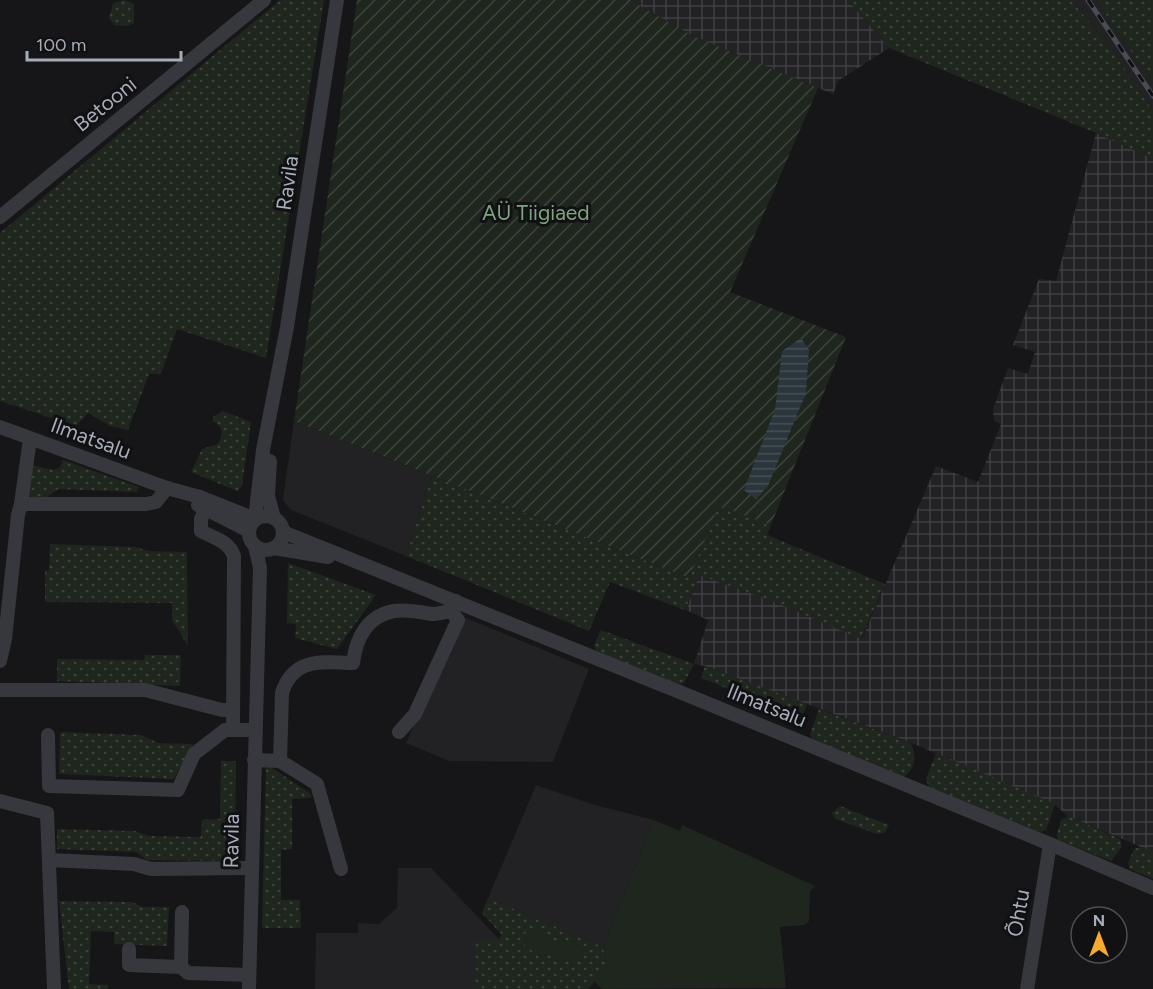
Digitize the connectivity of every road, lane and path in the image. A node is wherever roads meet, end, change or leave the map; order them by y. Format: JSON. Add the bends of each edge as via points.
{"nodes":[{"id":1,"x":264,"y":0,"type":"edge"},
{"id":2,"x":337,"y":0,"type":"edge"},
{"id":3,"x":0,"y":218,"type":"edge"},
{"id":4,"x":280,"y":373,"type":"junction"},
{"id":5,"x":0,"y":427,"type":"edge"},
{"id":6,"x":30,"y":439,"type":"junction"},
{"id":7,"x":167,"y":488,"type":"junction"},
{"id":8,"x":21,"y":504,"type":"junction"},
{"id":9,"x":206,"y":508,"type":"junction"},
{"id":10,"x":274,"y":518,"type":"junction"},
{"id":11,"x":252,"y":525,"type":"junction"},
{"id":12,"x":283,"y":532,"type":"junction"},
{"id":13,"x":266,"y":548,"type":"junction"},
{"id":14,"x":363,"y":564,"type":"junction"},
{"id":15,"x":234,"y":585,"type":"junction"},
{"id":16,"x":259,"y":585,"type":"junction"},
{"id":17,"x":453,"y":606,"type":"junction"},
{"id":18,"x":0,"y":661,"type":"edge"},
{"id":19,"x":0,"y":690,"type":"edge"},
{"id":20,"x":234,"y":694,"type":"junction"},
{"id":21,"x":255,"y":694,"type":"junction"},
{"id":22,"x":233,"y":710,"type":"junction"},
{"id":23,"x":233,"y":730,"type":"junction"},
{"id":24,"x":255,"y":730,"type":"junction"},
{"id":25,"x":399,"y":732,"type":"dead end"},
{"id":26,"x":48,"y":735,"type":"dead end"},
{"id":27,"x":254,"y":760,"type":"junction"},
{"id":28,"x":280,"y":760,"type":"junction"},
{"id":29,"x":49,"y":786,"type":"junction"},
{"id":30,"x":0,"y":801,"type":"edge"},
{"id":31,"x":47,"y":813,"type":"junction"},
{"id":32,"x":1050,"y":844,"type":"junction"},
{"id":33,"x":49,"y":860,"type":"junction"},
{"id":34,"x":252,"y":867,"type":"junction"},
{"id":35,"x":341,"y":869,"type":"dead end"},
{"id":36,"x":1153,"y":888,"type":"edge"},
{"id":37,"x":182,"y":912,"type":"dead end"},
{"id":38,"x":129,"y":949,"type":"dead end"},
{"id":39,"x":181,"y":967,"type":"junction"},
{"id":40,"x":249,"y":982,"type":"edge"},
{"id":41,"x":54,"y":989,"type":"edge"},
{"id":42,"x":1027,"y":989,"type":"edge"}],
"edges":[{"from":1,"to":3,"type":"street","name":"Betooni"},
{"from":2,"to":4,"type":"street","name":"Ravila"},
{"from":4,"to":10,"type":"street","name":"Ravila","via":[[268,484]]},
{"from":4,"to":11,"type":"street","name":"Ravila"},
{"from":5,"to":6,"type":"street","name":"Ilmatsalu"},
{"from":6,"to":7,"type":"street","name":"Ilmatsalu"},
{"from":6,"to":8,"type":"street"},
{"from":7,"to":8,"type":"street","via":[[156,502],[146,504]]},
{"from":7,"to":9,"type":"street","name":"Ilmatsalu"},
{"from":7,"to":11,"type":"street","name":"Ilmatsalu","via":[[200,497]]},
{"from":8,"to":18,"type":"street"},
{"from":9,"to":11,"type":"street","name":"Ilmatsalu"},
{"from":9,"to":15,"type":"street","via":[[201,531],[231,548]]},
{"from":10,"to":11,"type":"street","via":[[264,516]]},
{"from":10,"to":12,"type":"street"},
{"from":11,"to":13,"type":"street","via":[[249,537]]},
{"from":12,"to":13,"type":"street","via":[[280,541]]},
{"from":12,"to":14,"type":"street","name":"Ilmatsalu"},
{"from":13,"to":14,"type":"street","name":"Ilmatsalu","via":[[298,550]]},
{"from":13,"to":16,"type":"street","name":"Ravila"},
{"from":14,"to":17,"type":"street","name":"Ilmatsalu"},
{"from":15,"to":16,"type":"street"},
{"from":15,"to":20,"type":"street"},
{"from":16,"to":21,"type":"street","name":"Ravila"},
{"from":17,"to":25,"type":"street","via":[[458,620],[416,714]]},
{"from":17,"to":28,"type":"street","via":[[434,614],[394,611],[384,615],[363,629],[353,663],[312,661],[290,676],[282,693]]},
{"from":17,"to":32,"type":"street","name":"Ilmatsalu"},
{"from":19,"to":22,"type":"street","via":[[145,690]]},
{"from":20,"to":21,"type":"street"},
{"from":20,"to":22,"type":"street"},
{"from":21,"to":24,"type":"street","name":"Ravila"},
{"from":22,"to":23,"type":"street"},
{"from":23,"to":24,"type":"street"},
{"from":23,"to":29,"type":"street","via":[[225,730],[194,754],[178,790]]},
{"from":24,"to":27,"type":"street","name":"Ravila"},
{"from":26,"to":29,"type":"street"},
{"from":27,"to":28,"type":"street"},
{"from":27,"to":34,"type":"street","name":"Ravila"},
{"from":28,"to":35,"type":"street","via":[[317,784]]},
{"from":29,"to":31,"type":"street"},
{"from":30,"to":31,"type":"street"},
{"from":31,"to":33,"type":"street"},
{"from":32,"to":36,"type":"street","name":"Ilmatsalu"},
{"from":32,"to":42,"type":"street","name":"Õhtu"},
{"from":33,"to":34,"type":"street","via":[[134,864],[151,869]]},
{"from":33,"to":41,"type":"street"},
{"from":34,"to":40,"type":"street","name":"Ravila"},
{"from":37,"to":39,"type":"street"},
{"from":38,"to":39,"type":"street","via":[[129,965]]},
{"from":39,"to":40,"type":"street","via":[[188,973]]}]}
